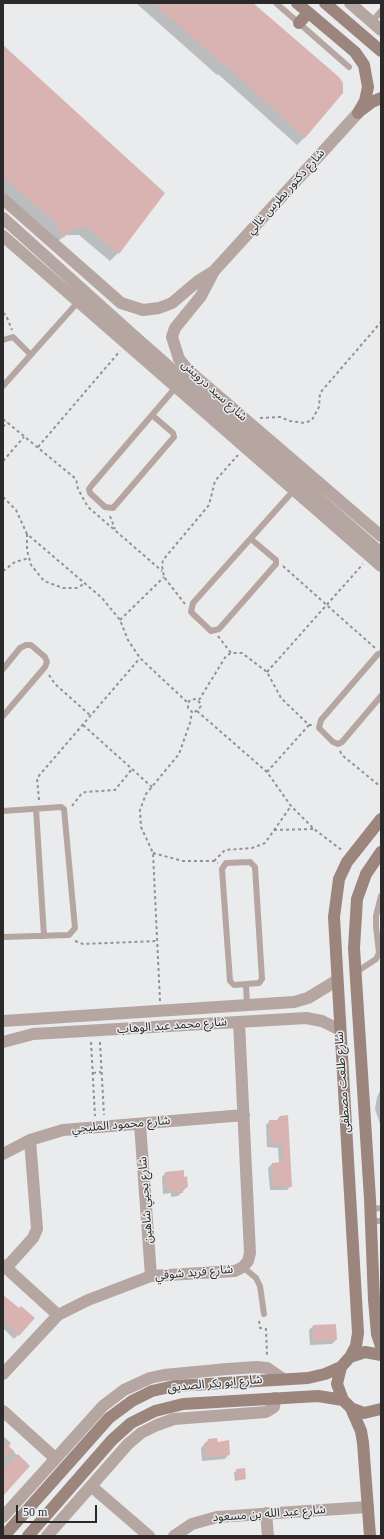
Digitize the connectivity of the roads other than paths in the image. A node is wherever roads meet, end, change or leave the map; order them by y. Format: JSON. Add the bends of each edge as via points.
{"nodes":[{"id":1,"x":276,"y":3,"type":"edge"},
{"id":2,"x":297,"y":3,"type":"edge"},
{"id":3,"x":325,"y":3,"type":"edge"},
{"id":4,"x":350,"y":3,"type":"edge"},
{"id":5,"x":381,"y":11,"type":"edge"},
{"id":6,"x":308,"y":13,"type":"junction"},
{"id":7,"x":299,"y":23,"type":"junction"},
{"id":8,"x":376,"y":26,"type":"edge"},
{"id":9,"x":381,"y":51,"type":"edge"},
{"id":10,"x":349,"y":67,"type":"dead end"},
{"id":11,"x":381,"y":98,"type":"edge"},
{"id":12,"x":358,"y":113,"type":"junction"},
{"id":13,"x":3,"y":199,"type":"edge"},
{"id":14,"x":3,"y":218,"type":"edge"},
{"id":15,"x":3,"y":236,"type":"edge"},
{"id":16,"x":32,"y":245,"type":"junction"},
{"id":17,"x":23,"y":254,"type":"junction"},
{"id":18,"x":214,"y":271,"type":"junction"},
{"id":19,"x":78,"y":302,"type":"junction"},
{"id":20,"x":3,"y":340,"type":"edge"},
{"id":21,"x":130,"y":340,"type":"junction"},
{"id":22,"x":31,"y":354,"type":"junction"},
{"id":23,"x":3,"y":386,"type":"edge"},
{"id":24,"x":176,"y":387,"type":"junction"},
{"id":25,"x":152,"y":414,"type":"junction"},
{"id":26,"x":248,"y":443,"type":"junction"},
{"id":27,"x":294,"y":490,"type":"junction"},
{"id":28,"x":381,"y":536,"type":"edge"},
{"id":29,"x":251,"y":539,"type":"junction"},
{"id":30,"x":375,"y":555,"type":"edge"},
{"id":31,"x":381,"y":566,"type":"edge"},
{"id":32,"x":381,"y":653,"type":"edge"},
{"id":33,"x":3,"y":668,"type":"edge"},
{"id":34,"x":381,"y":696,"type":"edge"},
{"id":35,"x":3,"y":716,"type":"edge"},
{"id":36,"x":38,"y":809,"type":"junction"},
{"id":37,"x":3,"y":811,"type":"edge"},
{"id":38,"x":381,"y":819,"type":"edge"},
{"id":39,"x":381,"y":852,"type":"edge"},
{"id":40,"x":381,"y":896,"type":"edge"},
{"id":41,"x":3,"y":936,"type":"edge"},
{"id":42,"x":44,"y":936,"type":"junction"},
{"id":43,"x":355,"y":973,"type":"junction"},
{"id":44,"x":336,"y":981,"type":"junction"},
{"id":45,"x":246,"y":985,"type":"junction"},
{"id":46,"x":247,"y":1004,"type":"junction"},
{"id":47,"x":3,"y":1021,"type":"edge"},
{"id":48,"x":239,"y":1022,"type":"junction"},
{"id":49,"x":340,"y":1030,"type":"junction"},
{"id":50,"x":3,"y":1042,"type":"edge"},
{"id":51,"x":244,"y":1115,"type":"junction"},
{"id":52,"x":140,"y":1124,"type":"junction"},
{"id":53,"x":30,"y":1140,"type":"junction"},
{"id":54,"x":3,"y":1154,"type":"edge"},
{"id":55,"x":376,"y":1215,"type":"edge"},
{"id":56,"x":5,"y":1266,"type":"edge"},
{"id":57,"x":243,"y":1267,"type":"junction"},
{"id":58,"x":151,"y":1276,"type":"junction"},
{"id":59,"x":264,"y":1314,"type":"road end"},
{"id":60,"x":58,"y":1315,"type":"junction"},
{"id":61,"x":381,"y":1346,"type":"edge"},
{"id":62,"x":381,"y":1355,"type":"edge"},
{"id":63,"x":350,"y":1357,"type":"junction"},
{"id":64,"x":341,"y":1367,"type":"junction"},
{"id":65,"x":3,"y":1374,"type":"edge"},
{"id":66,"x":283,"y":1379,"type":"junction"},
{"id":67,"x":275,"y":1398,"type":"junction"},
{"id":68,"x":347,"y":1404,"type":"junction"},
{"id":69,"x":381,"y":1409,"type":"edge"},
{"id":70,"x":3,"y":1411,"type":"edge"},
{"id":71,"x":55,"y":1458,"type":"junction"},
{"id":72,"x":91,"y":1486,"type":"junction"},
{"id":73,"x":368,"y":1507,"type":"junction"},
{"id":74,"x":266,"y":1513,"type":"junction"},
{"id":75,"x":3,"y":1517,"type":"edge"},
{"id":76,"x":4,"y":1536,"type":"edge"},
{"id":77,"x":28,"y":1536,"type":"edge"},
{"id":78,"x":47,"y":1536,"type":"edge"},
{"id":79,"x":149,"y":1536,"type":"edge"},
{"id":80,"x":174,"y":1536,"type":"edge"},
{"id":81,"x":268,"y":1536,"type":"edge"},
{"id":82,"x":370,"y":1536,"type":"edge"}],
"edges":[{"from":1,"to":7,"type":"lane"},
{"from":2,"to":6,"type":"street"},
{"from":3,"to":9,"type":"street"},
{"from":4,"to":8,"type":"street"},
{"from":5,"to":8,"type":"lane"},
{"from":6,"to":7,"type":"street"},
{"from":6,"to":12,"type":"street","via":[[355,52],[364,65],[368,87],[365,101]]},
{"from":7,"to":10,"type":"lane"},
{"from":11,"to":12,"type":"street"},
{"from":12,"to":18,"type":"street","name":"شارع دكتور بطرس غالي"},
{"from":13,"to":18,"type":"street","via":[[114,298],[128,306],[151,310],[166,306]]},
{"from":14,"to":16,"type":"street","name":"شارع سيد درويش"},
{"from":15,"to":17,"type":"street"},
{"from":16,"to":17,"type":"street"},
{"from":16,"to":21,"type":"street","name":"شارع سيد درويش"},
{"from":17,"to":19,"type":"street"},
{"from":18,"to":28,"type":"street","name":"شارع سيد درويش","via":[[201,296],[175,328],[173,346],[179,360]]},
{"from":19,"to":21,"type":"street"},
{"from":19,"to":22,"type":"lane"},
{"from":20,"to":22,"type":"lane","via":[[13,337]]},
{"from":21,"to":24,"type":"street"},
{"from":21,"to":26,"type":"street","name":"شارع سيد درويش"},
{"from":22,"to":23,"type":"lane"},
{"from":24,"to":25,"type":"lane"},
{"from":24,"to":26,"type":"street"},
{"from":25,"to":25,"type":"lane","via":[[89,489],[105,507],[114,508],[174,437],[173,433]]},
{"from":26,"to":27,"type":"street"},
{"from":26,"to":30,"type":"street","name":"شارع سيد درويش"},
{"from":27,"to":29,"type":"lane"},
{"from":27,"to":30,"type":"street"},
{"from":29,"to":29,"type":"lane","via":[[276,560],[276,564],[216,631],[211,631],[190,612],[193,603]]},
{"from":30,"to":31,"type":"street"},
{"from":32,"to":34,"type":"lane","via":[[319,724],[319,728],[333,742],[342,742]]},
{"from":33,"to":35,"type":"lane","via":[[20,648],[26,645],[31,645],[45,656],[47,662]]},
{"from":36,"to":37,"type":"lane"},
{"from":36,"to":42,"type":"lane"},
{"from":36,"to":42,"type":"lane","via":[[61,808],[66,813],[75,928],[69,935]]},
{"from":38,"to":44,"type":"street","name":"شارع طلعت مصطفى","via":[[351,856],[340,879],[334,917]]},
{"from":39,"to":43,"type":"street","name":"شارع طلعت مصطفى","via":[[366,874],[357,899]]},
{"from":40,"to":43,"type":"lane","via":[[376,916],[379,953],[376,959]]},
{"from":41,"to":42,"type":"lane"},
{"from":43,"to":55,"type":"street","name":"شارع طلعت مصطفى"},
{"from":44,"to":46,"type":"street","name":"شارع محمد عبد الوهاب","via":[[308,998],[294,1002]]},
{"from":44,"to":49,"type":"street","name":"شارع طلعت مصطفى"},
{"from":45,"to":45,"type":"lane","via":[[259,984],[262,979],[255,868],[250,862],[226,863],[222,869],[230,981],[234,985]]},
{"from":45,"to":46,"type":"lane"},
{"from":46,"to":47,"type":"street","name":"شارع محمد عبد الوهاب"},
{"from":48,"to":49,"type":"street","name":"شارع محمد عبد الوهاب","via":[[306,1018],[322,1021]]},
{"from":48,"to":50,"type":"street","name":"شارع محمد عبد الوهاب","via":[[33,1034]]},
{"from":48,"to":51,"type":"street","name":"شارع فريد شوقي"},
{"from":49,"to":63,"type":"street","name":"شارع طلعت مصطفى","via":[[358,1333],[356,1346]]},
{"from":51,"to":52,"type":"street","name":"شارع محمود المليجي"},
{"from":51,"to":57,"type":"street","name":"شارع فريد شوقي","via":[[250,1253]]},
{"from":52,"to":53,"type":"street","name":"شارع محمود المليجي","via":[[63,1130]]},
{"from":52,"to":58,"type":"street","name":"شارع يحيي شاهين"},
{"from":53,"to":54,"type":"street","name":"شارع محمود المليجي"},
{"from":53,"to":56,"type":"street","via":[[37,1229],[33,1238]]},
{"from":55,"to":61,"type":"street","name":"شارع طلعت مصطفى","via":[[374,1300],[377,1334]]},
{"from":56,"to":60,"type":"street"},
{"from":57,"to":58,"type":"street","name":"شارع فريد شوقي","via":[[235,1271]]},
{"from":57,"to":59,"type":"lane","via":[[256,1278],[260,1286]]},
{"from":58,"to":60,"type":"street","name":"شارع فريد شوقي"},
{"from":60,"to":65,"type":"street","name":"شارع فريد شوقي"},
{"from":62,"to":63,"type":"street","via":[[365,1352]]},
{"from":63,"to":64,"type":"street"},
{"from":64,"to":66,"type":"street","name":"شارع ابو بكر الصديق","via":[[317,1377]]},
{"from":64,"to":68,"type":"street","via":[[337,1384]]},
{"from":66,"to":71,"type":"street","via":[[267,1368],[257,1367],[164,1375],[137,1384],[124,1390],[103,1406]]},
{"from":66,"to":76,"type":"street","name":"شارع ابو بكر الصديق","via":[[174,1386],[132,1401],[109,1418]]},
{"from":67,"to":68,"type":"street","name":"شارع ابو بكر الصديق","via":[[318,1396]]},
{"from":67,"to":72,"type":"street","via":[[274,1407],[266,1412],[174,1419],[157,1425],[141,1433],[128,1444]]},
{"from":67,"to":77,"type":"street","name":"شارع ابو بكر الصديق","via":[[184,1404],[142,1417],[112,1440]]},
{"from":68,"to":69,"type":"street","name":"شارع ابو بكر الصديق","via":[[364,1413]]},
{"from":68,"to":73,"type":"street","via":[[361,1431]]},
{"from":70,"to":71,"type":"street"},
{"from":71,"to":75,"type":"street"},
{"from":72,"to":78,"type":"street"},
{"from":72,"to":79,"type":"street"},
{"from":73,"to":74,"type":"street","name":"شارع عبد الله بن مسعود"},
{"from":73,"to":82,"type":"street"},
{"from":74,"to":80,"type":"street","name":"شارع عبد الله بن مسعود","via":[[204,1519]]},
{"from":74,"to":81,"type":"street"}]}
